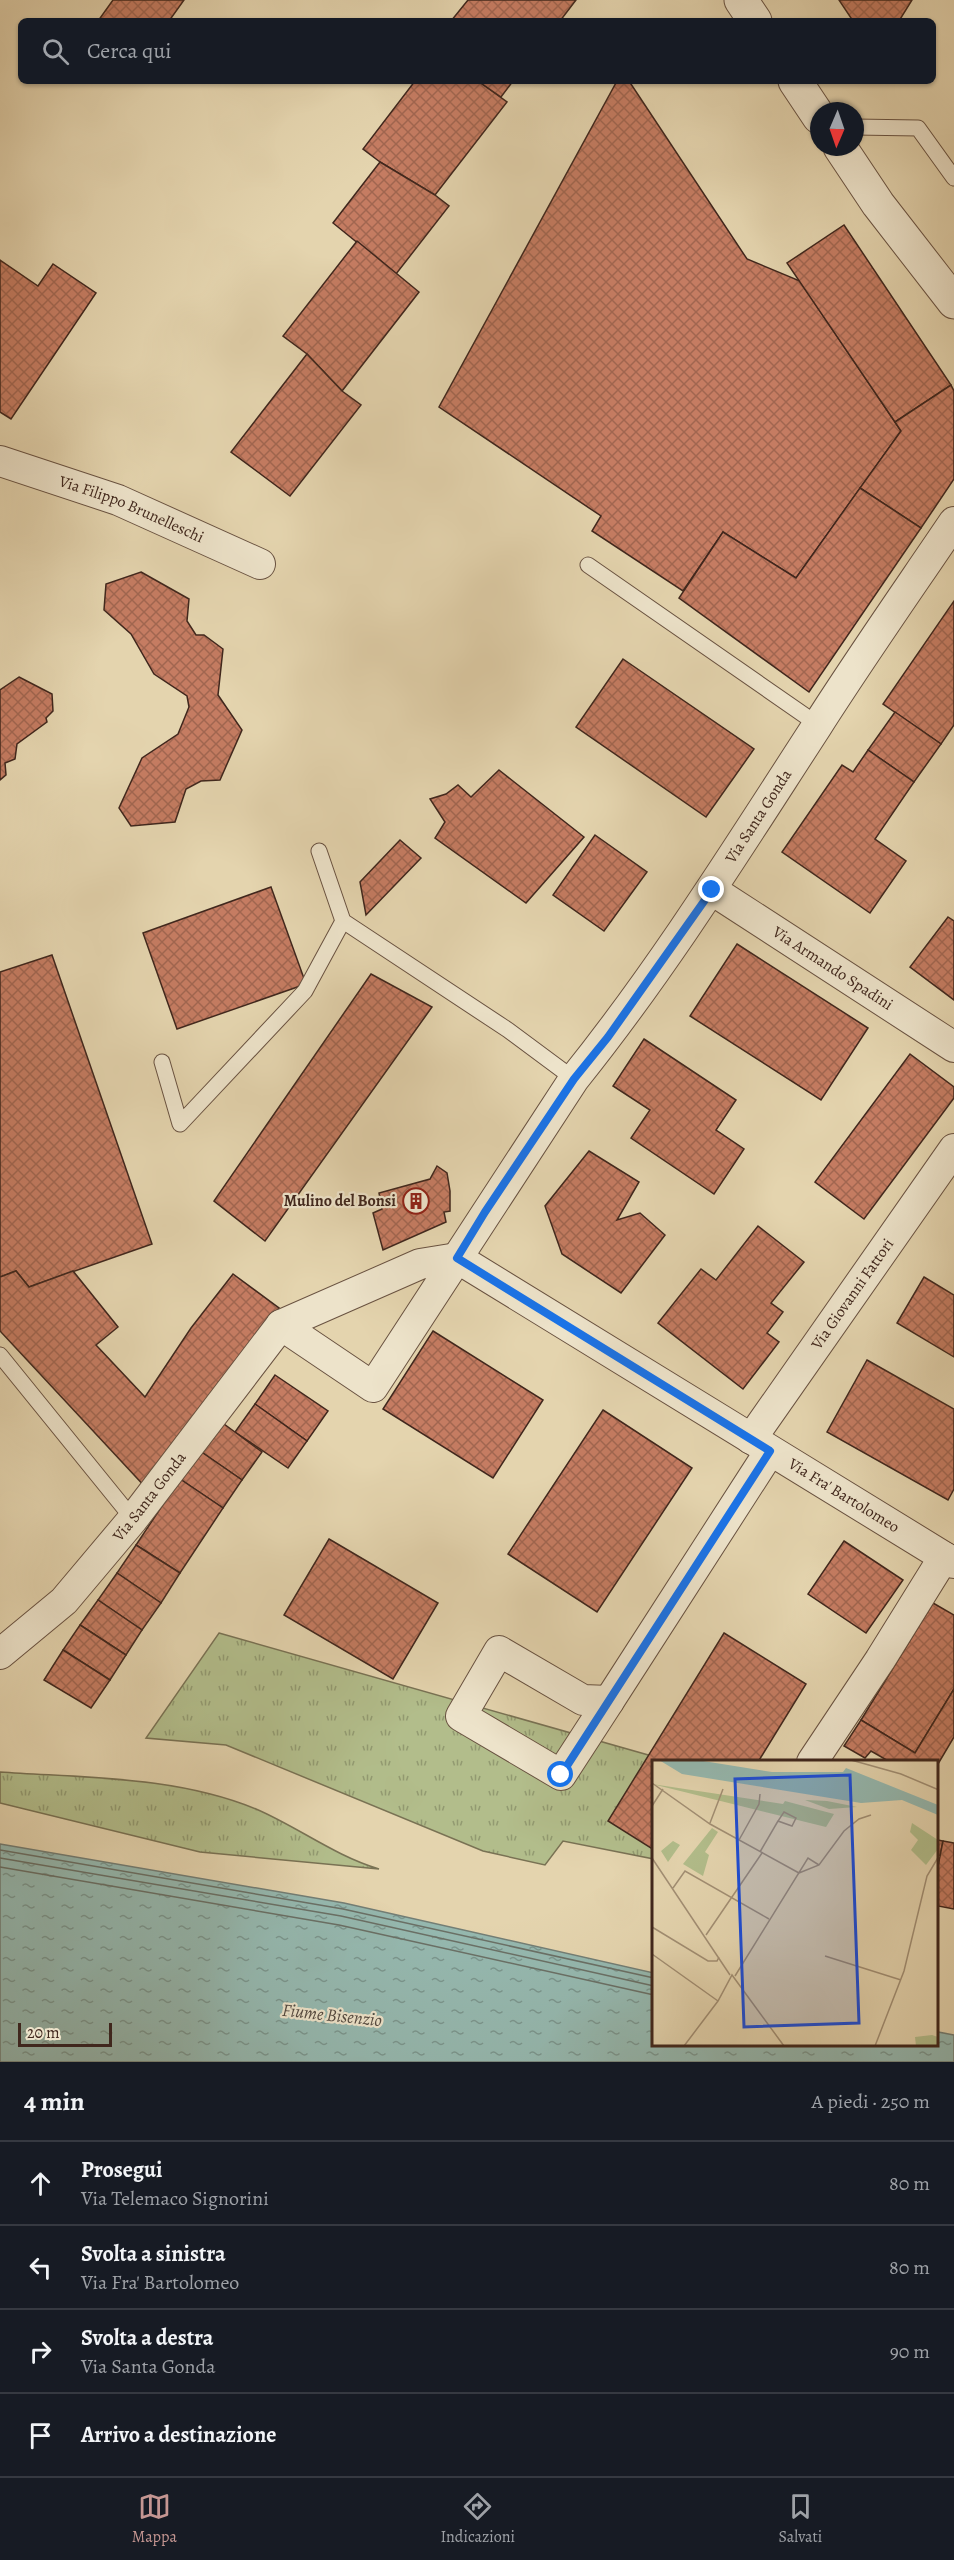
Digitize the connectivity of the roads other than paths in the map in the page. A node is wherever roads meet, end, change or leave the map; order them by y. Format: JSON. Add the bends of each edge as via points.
{"nodes":[{"id":1,"x":741,"y":0,"type":"edge"},
{"id":2,"x":753,"y":18,"type":"edge"},
{"id":3,"x":797,"y":84,"type":"edge"},
{"id":4,"x":810,"y":104,"type":"edge"},
{"id":5,"x":864,"y":127,"type":"edge"},
{"id":6,"x":846,"y":156,"type":"edge"},
{"id":7,"x":954,"y":178,"type":"edge"},
{"id":8,"x":954,"y":302,"type":"edge"},
{"id":9,"x":0,"y":461,"type":"edge"},
{"id":10,"x":954,"y":522,"type":"edge"},
{"id":11,"x":260,"y":564,"type":"dead end"},
{"id":12,"x":588,"y":565,"type":"dead end"},
{"id":13,"x":818,"y":724,"type":"junction"},
{"id":14,"x":319,"y":851,"type":"dead end"},
{"id":15,"x":712,"y":890,"type":"junction"},
{"id":16,"x":343,"y":921,"type":"junction"},
{"id":17,"x":954,"y":1047,"type":"edge"},
{"id":18,"x":162,"y":1062,"type":"dead end"},
{"id":19,"x":574,"y":1079,"type":"junction"},
{"id":20,"x":954,"y":1149,"type":"edge"},
{"id":21,"x":457,"y":1258,"type":"junction"},
{"id":22,"x":281,"y":1324,"type":"junction"},
{"id":23,"x":0,"y":1355,"type":"edge"},
{"id":24,"x":760,"y":1445,"type":"junction"},
{"id":25,"x":133,"y":1519,"type":"junction"},
{"id":26,"x":949,"y":1560,"type":"edge"},
{"id":27,"x":0,"y":1654,"type":"edge"},
{"id":28,"x":609,"y":1701,"type":"junction"},
{"id":29,"x":813,"y":1760,"type":"edge"}],
"edges":[{"from":1,"to":2,"type":"street"},
{"from":3,"to":4,"type":"street"},
{"from":5,"to":7,"type":"lane","via":[[918,128]]},
{"from":6,"to":8,"type":"street"},
{"from":9,"to":11,"type":"street","name":"Via Filippo Brunelleschi","via":[[118,500]]},
{"from":10,"to":13,"type":"street","name":"Via Santa Gonda"},
{"from":12,"to":13,"type":"lane"},
{"from":13,"to":15,"type":"street","name":"Via Santa Gonda"},
{"from":14,"to":16,"type":"lane"},
{"from":15,"to":17,"type":"street","name":"Via Armando Spadini"},
{"from":15,"to":19,"type":"street","name":"Via Santa Gonda"},
{"from":16,"to":18,"type":"lane","via":[[304,991],[180,1124]]},
{"from":16,"to":19,"type":"lane","via":[[508,1030]]},
{"from":19,"to":21,"type":"street","name":"Via Santa Gonda"},
{"from":20,"to":24,"type":"street","name":"Via Giovanni Fattori"},
{"from":21,"to":22,"type":"street","name":"Via Santa Gonda","via":[[420,1264]]},
{"from":21,"to":22,"type":"street","name":"Via Santa Gonda","via":[[373,1387]]},
{"from":21,"to":24,"type":"street","name":"Via Fra' Bartolomeo"},
{"from":22,"to":25,"type":"street","name":"Via Santa Gonda"},
{"from":23,"to":25,"type":"lane"},
{"from":24,"to":26,"type":"street","name":"Via Fra' Bartolomeo"},
{"from":24,"to":28,"type":"street","name":"Via Giovanni Fattori"},
{"from":25,"to":27,"type":"street","name":"Via Santa Gonda","via":[[64,1601]]},
{"from":26,"to":29,"type":"street"},
{"from":28,"to":28,"type":"street","name":"Via Giovanni Fattori","via":[[583,1700],[499,1651],[461,1716],[561,1775]]}]}
